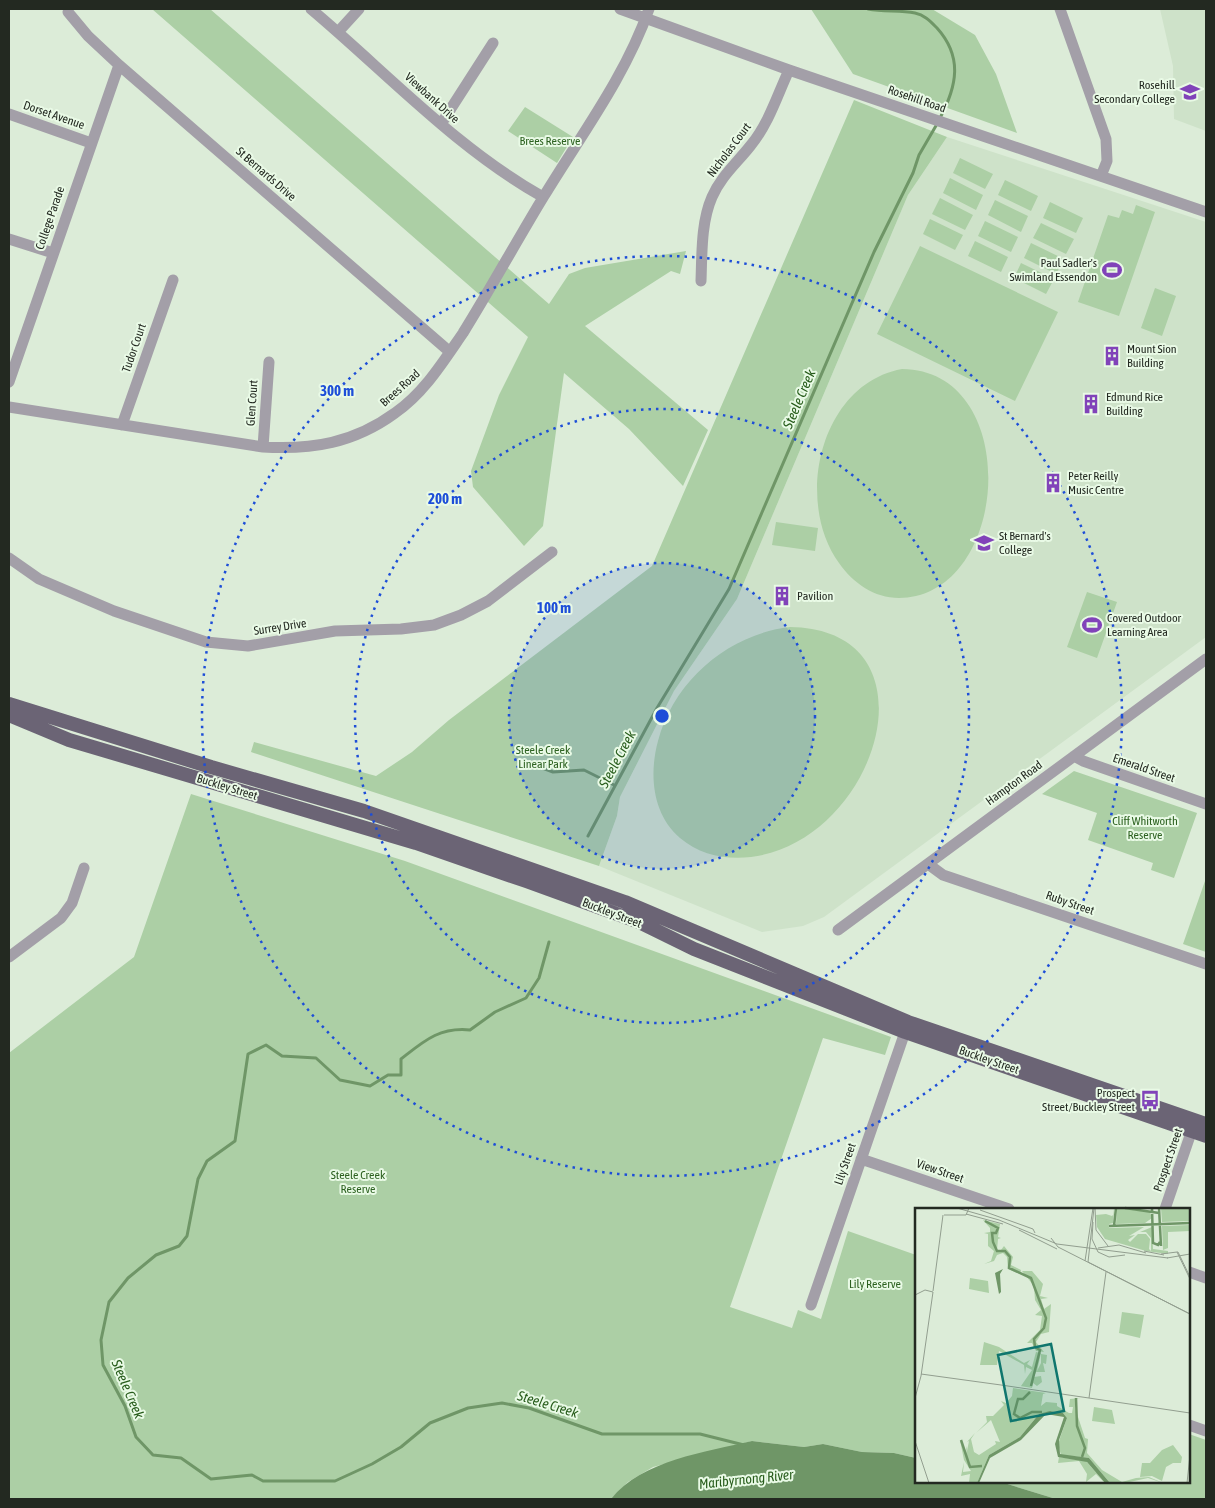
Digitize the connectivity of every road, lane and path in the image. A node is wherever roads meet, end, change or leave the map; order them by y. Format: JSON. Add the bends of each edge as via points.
{"nodes":[{"id":1,"x":311,"y":9,"type":"edge"},
{"id":2,"x":359,"y":9,"type":"edge"},
{"id":3,"x":620,"y":9,"type":"edge"},
{"id":4,"x":1060,"y":9,"type":"edge"},
{"id":5,"x":68,"y":12,"type":"dead end"},
{"id":6,"x":644,"y":13,"type":"edge"},
{"id":7,"x":338,"y":32,"type":"junction"},
{"id":8,"x":493,"y":43,"type":"dead end"},
{"id":9,"x":119,"y":65,"type":"junction"},
{"id":10,"x":789,"y":70,"type":"junction"},
{"id":11,"x":9,"y":114,"type":"edge"},
{"id":12,"x":441,"y":124,"type":"junction"},
{"id":13,"x":91,"y":142,"type":"junction"},
{"id":14,"x":1101,"y":176,"type":"junction"},
{"id":15,"x":543,"y":197,"type":"junction"},
{"id":16,"x":1206,"y":212,"type":"edge"},
{"id":17,"x":9,"y":239,"type":"edge"},
{"id":18,"x":53,"y":254,"type":"junction"},
{"id":19,"x":173,"y":280,"type":"dead end"},
{"id":20,"x":701,"y":281,"type":"dead end"},
{"id":21,"x":450,"y":352,"type":"junction"},
{"id":22,"x":268,"y":362,"type":"dead end"},
{"id":23,"x":9,"y":382,"type":"edge"},
{"id":24,"x":9,"y":407,"type":"edge"},
{"id":25,"x":122,"y":425,"type":"junction"},
{"id":26,"x":263,"y":447,"type":"junction"},
{"id":27,"x":552,"y":552,"type":"dead end"},
{"id":28,"x":9,"y":558,"type":"edge"},
{"id":29,"x":1206,"y":659,"type":"edge"},
{"id":30,"x":9,"y":704,"type":"edge"},
{"id":31,"x":9,"y":715,"type":"edge"},
{"id":32,"x":1074,"y":756,"type":"junction"},
{"id":33,"x":1206,"y":804,"type":"edge"},
{"id":34,"x":928,"y":864,"type":"junction"},
{"id":35,"x":84,"y":868,"type":"dead end"},
{"id":36,"x":838,"y":930,"type":"dead end"},
{"id":37,"x":9,"y":957,"type":"edge"},
{"id":38,"x":1206,"y":964,"type":"edge"},
{"id":39,"x":906,"y":1027,"type":"junction"},
{"id":40,"x":1198,"y":1125,"type":"edge"},
{"id":41,"x":1206,"y":1136,"type":"edge"},
{"id":42,"x":862,"y":1158,"type":"junction"},
{"id":43,"x":1006,"y":1208,"type":"edge"},
{"id":44,"x":1165,"y":1208,"type":"edge"},
{"id":45,"x":1190,"y":1272,"type":"edge"},
{"id":46,"x":1206,"y":1278,"type":"edge"},
{"id":47,"x":811,"y":1305,"type":"dead end"},
{"id":48,"x":1190,"y":1425,"type":"edge"},
{"id":49,"x":1206,"y":1431,"type":"edge"}],
"edges":[{"from":1,"to":7,"type":"street","name":"Viewbank Drive"},
{"from":2,"to":7,"type":"street"},
{"from":3,"to":6,"type":"street","name":"Rosehill Road"},
{"from":4,"to":14,"type":"street","via":[[1106,139],[1107,161]]},
{"from":5,"to":9,"type":"street","name":"St Bernards Drive"},
{"from":6,"to":10,"type":"street","name":"Rosehill Road"},
{"from":6,"to":15,"type":"street","name":"Brees Road","via":[[633,48],[620,74]]},
{"from":7,"to":12,"type":"street","name":"Viewbank Drive"},
{"from":8,"to":12,"type":"street"},
{"from":9,"to":13,"type":"street","name":"College Parade"},
{"from":9,"to":21,"type":"street","name":"St Bernards Drive"},
{"from":10,"to":14,"type":"street","name":"Rosehill Road"},
{"from":10,"to":20,"type":"street","name":"Nicholas Court","via":[[770,117],[752,145],[728,171],[712,198],[704,232]]},
{"from":11,"to":13,"type":"street","name":"Dorset Avenue"},
{"from":12,"to":15,"type":"street","name":"Viewbank Drive","via":[[494,166]]},
{"from":13,"to":18,"type":"street","name":"College Parade"},
{"from":14,"to":16,"type":"street","name":"Rosehill Road"},
{"from":15,"to":21,"type":"street","name":"Brees Road"},
{"from":17,"to":18,"type":"street"},
{"from":18,"to":23,"type":"street","name":"College Parade"},
{"from":19,"to":25,"type":"street","name":"Tudor Court"},
{"from":21,"to":26,"type":"street","name":"Brees Road","via":[[418,393],[374,427],[323,445],[296,449]]},
{"from":22,"to":26,"type":"street","name":"Glen Court"},
{"from":24,"to":25,"type":"street","name":"Brees Road"},
{"from":25,"to":26,"type":"street","name":"Brees Road"},
{"from":27,"to":28,"type":"street","name":"Surrey Drive","via":[[488,601],[434,626],[336,631],[248,646],[206,642],[114,611],[39,579]]},
{"from":29,"to":32,"type":"street","name":"Hampton Road"},
{"from":30,"to":39,"type":"main road","name":"Buckley Street","via":[[364,811],[625,902]]},
{"from":31,"to":39,"type":"main road","name":"Buckley Street","via":[[69,740],[416,843],[526,881],[639,922],[694,949]]},
{"from":32,"to":33,"type":"street","name":"Emerald Street"},
{"from":32,"to":34,"type":"street","name":"Hampton Road"},
{"from":34,"to":36,"type":"street","name":"Hampton Road"},
{"from":34,"to":38,"type":"street","name":"Ruby Street","via":[[943,875]]},
{"from":35,"to":37,"type":"street","via":[[72,903],[60,918]]},
{"from":39,"to":40,"type":"main road","name":"Buckley Street"},
{"from":39,"to":42,"type":"street","name":"Lily Street"},
{"from":40,"to":41,"type":"main road","name":"Buckley Street"},
{"from":40,"to":44,"type":"street","name":"Prospect Street"},
{"from":42,"to":43,"type":"street","name":"View Street"},
{"from":42,"to":47,"type":"street","name":"Lily Street"},
{"from":45,"to":46,"type":"street"},
{"from":48,"to":49,"type":"street"}]}
